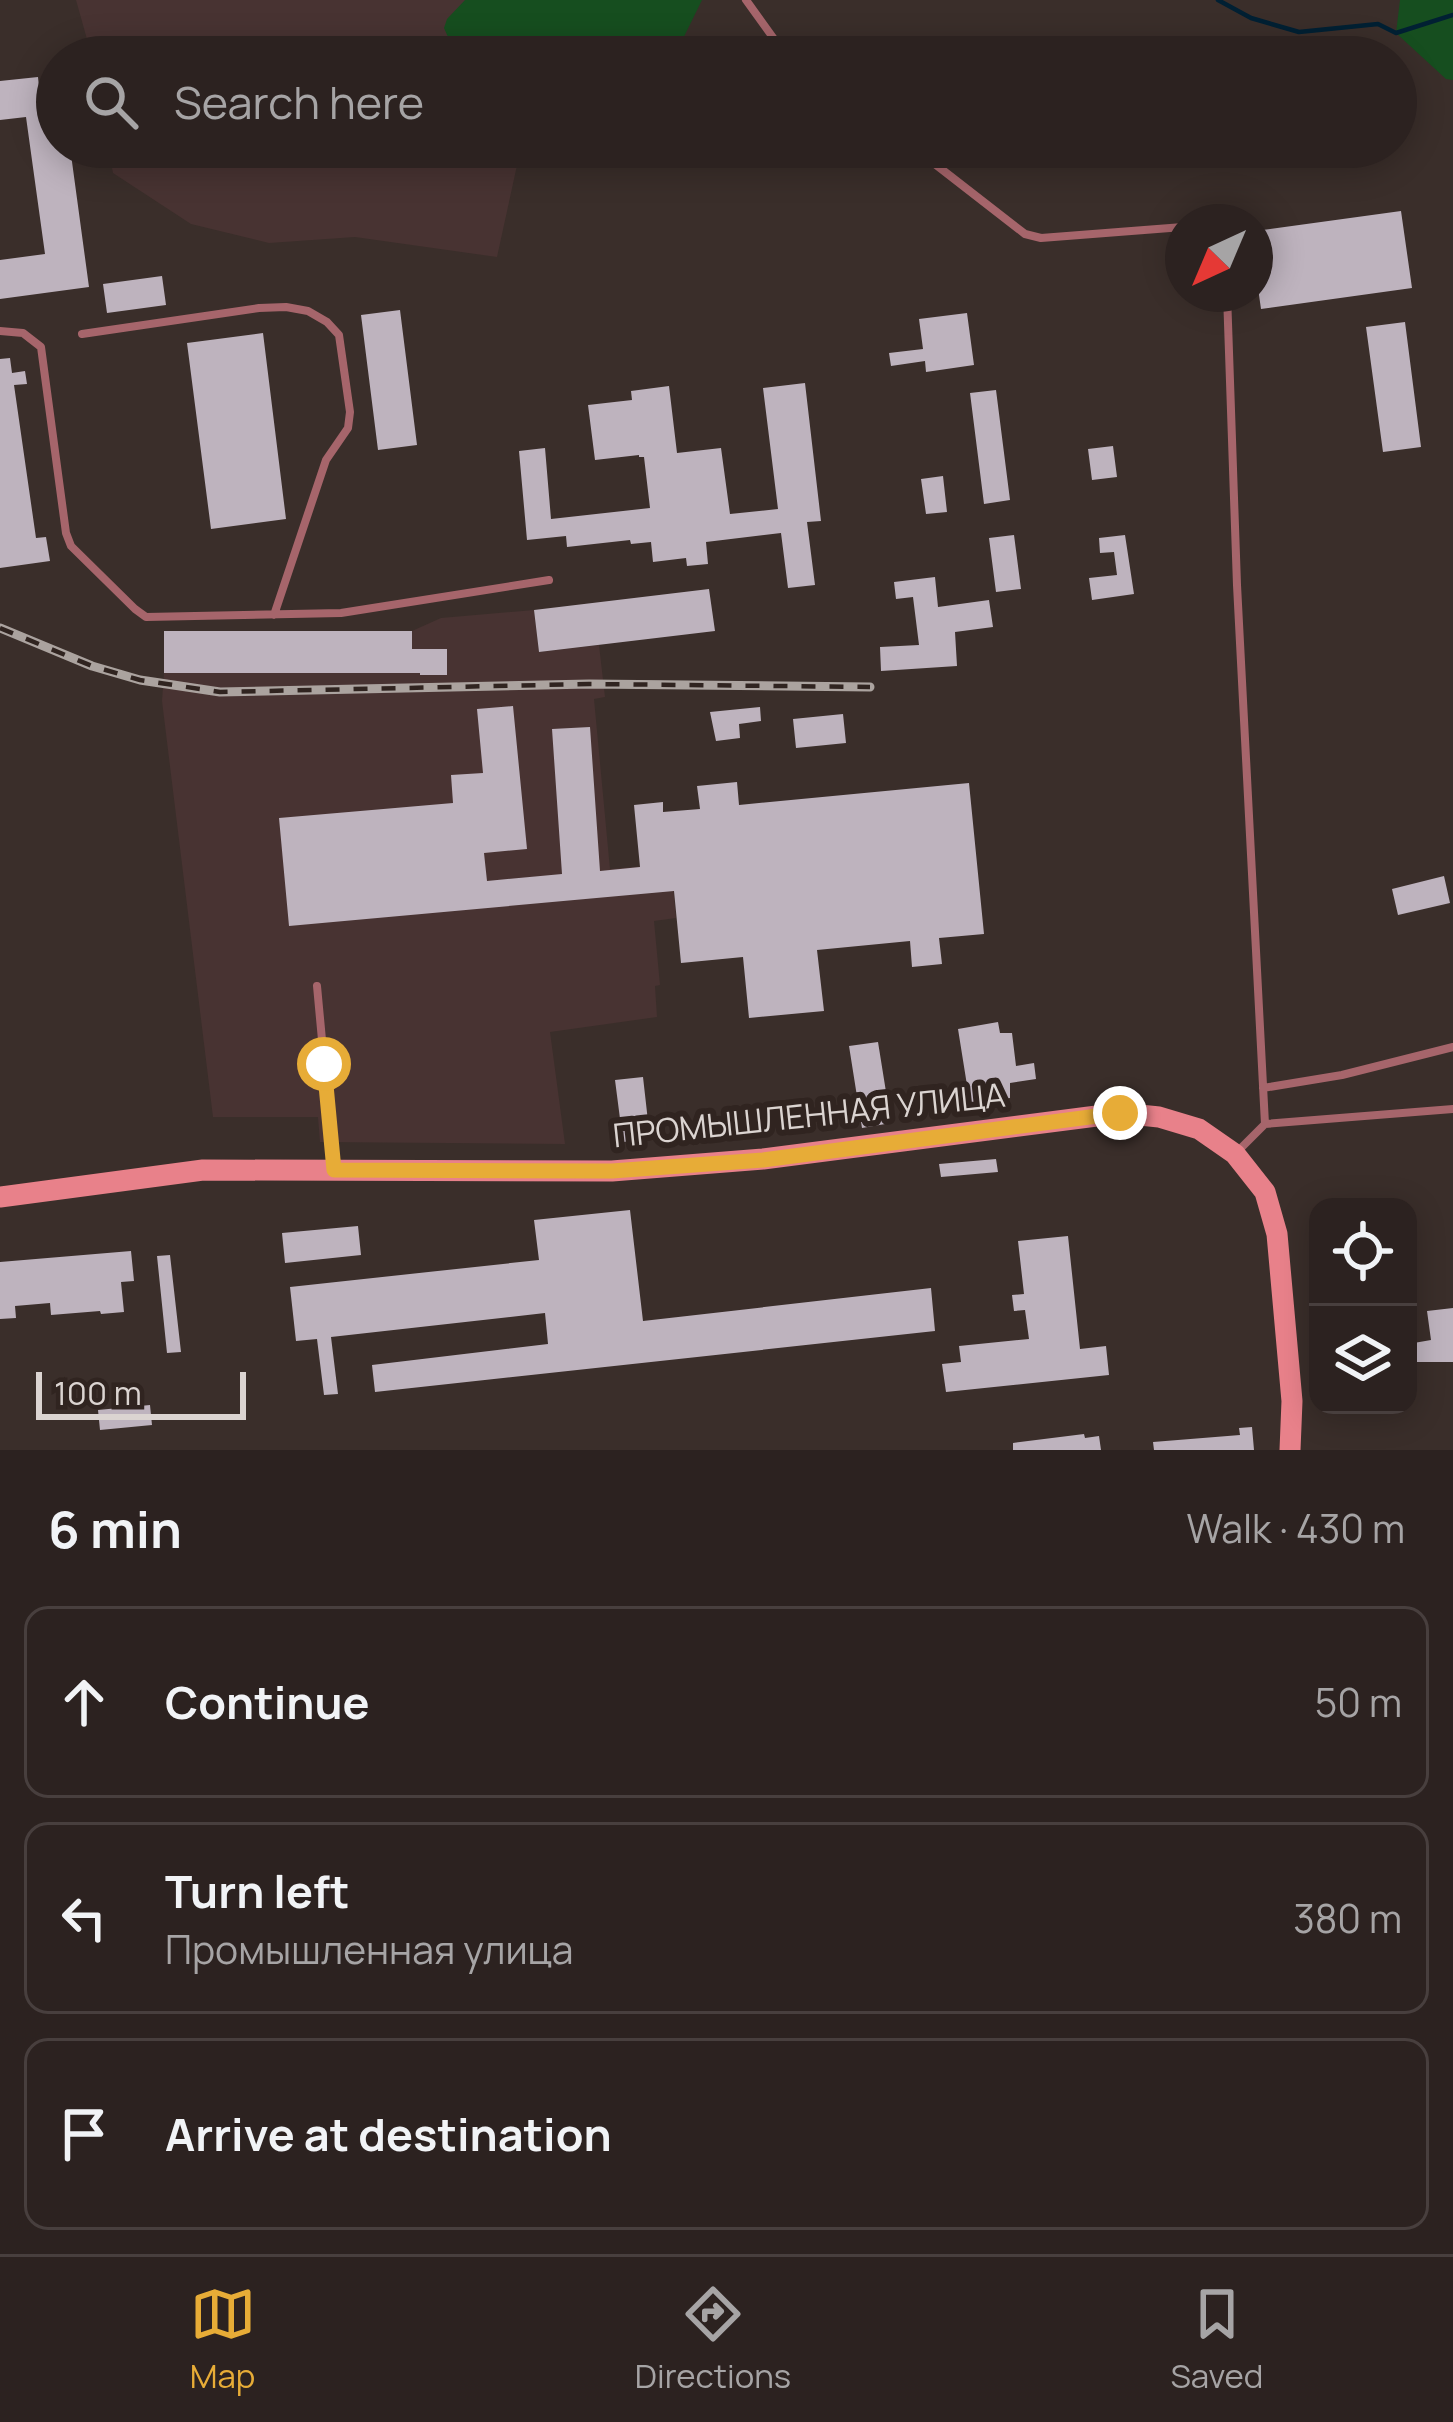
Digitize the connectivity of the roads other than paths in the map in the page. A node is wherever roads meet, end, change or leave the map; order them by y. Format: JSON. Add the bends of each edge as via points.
{"nodes":[{"id":1,"x":746,"y":0,"type":"edge"},
{"id":2,"x":772,"y":36,"type":"edge"},
{"id":3,"x":940,"y":168,"type":"edge"},
{"id":4,"x":1165,"y":228,"type":"edge"},
{"id":5,"x":1229,"y":312,"type":"edge"},
{"id":6,"x":0,"y":331,"type":"edge"},
{"id":7,"x":82,"y":334,"type":"dead end"},
{"id":8,"x":550,"y":580,"type":"dead end"},
{"id":9,"x":274,"y":615,"type":"junction"},
{"id":10,"x":317,"y":986,"type":"dead end"},
{"id":11,"x":1453,"y":1048,"type":"edge"},
{"id":12,"x":1263,"y":1088,"type":"junction"},
{"id":13,"x":1453,"y":1109,"type":"edge"},
{"id":14,"x":1264,"y":1124,"type":"junction"},
{"id":15,"x":1235,"y":1154,"type":"junction"},
{"id":16,"x":334,"y":1170,"type":"junction"},
{"id":17,"x":0,"y":1197,"type":"edge"},
{"id":18,"x":1290,"y":1450,"type":"edge"}],
"edges":[{"from":1,"to":2,"type":"lane"},
{"from":3,"to":4,"type":"lane","via":[[1025,234]]},
{"from":5,"to":12,"type":"lane"},
{"from":6,"to":9,"type":"lane","via":[[23,333],[41,346],[66,533],[82,559],[146,617]]},
{"from":7,"to":9,"type":"lane","via":[[286,307],[308,311],[339,335],[348,428],[326,460]]},
{"from":8,"to":9,"type":"lane","via":[[340,613]]},
{"from":10,"to":16,"type":"lane"},
{"from":11,"to":12,"type":"lane"},
{"from":12,"to":14,"type":"lane"},
{"from":13,"to":14,"type":"lane"},
{"from":14,"to":15,"type":"lane"},
{"from":15,"to":16,"type":"street","name":"ПРОМЫШЛЕННАЯ УЛИЦА","via":[[1198,1129],[1120,1113],[763,1160]]},
{"from":15,"to":18,"type":"street","name":"ПРОМЫШЛЕННАЯ УЛИЦА","via":[[1265,1192],[1277,1234]]},
{"from":16,"to":17,"type":"street","name":"ПРОМЫШЛЕННАЯ УЛИЦА","via":[[203,1170]]}]}
